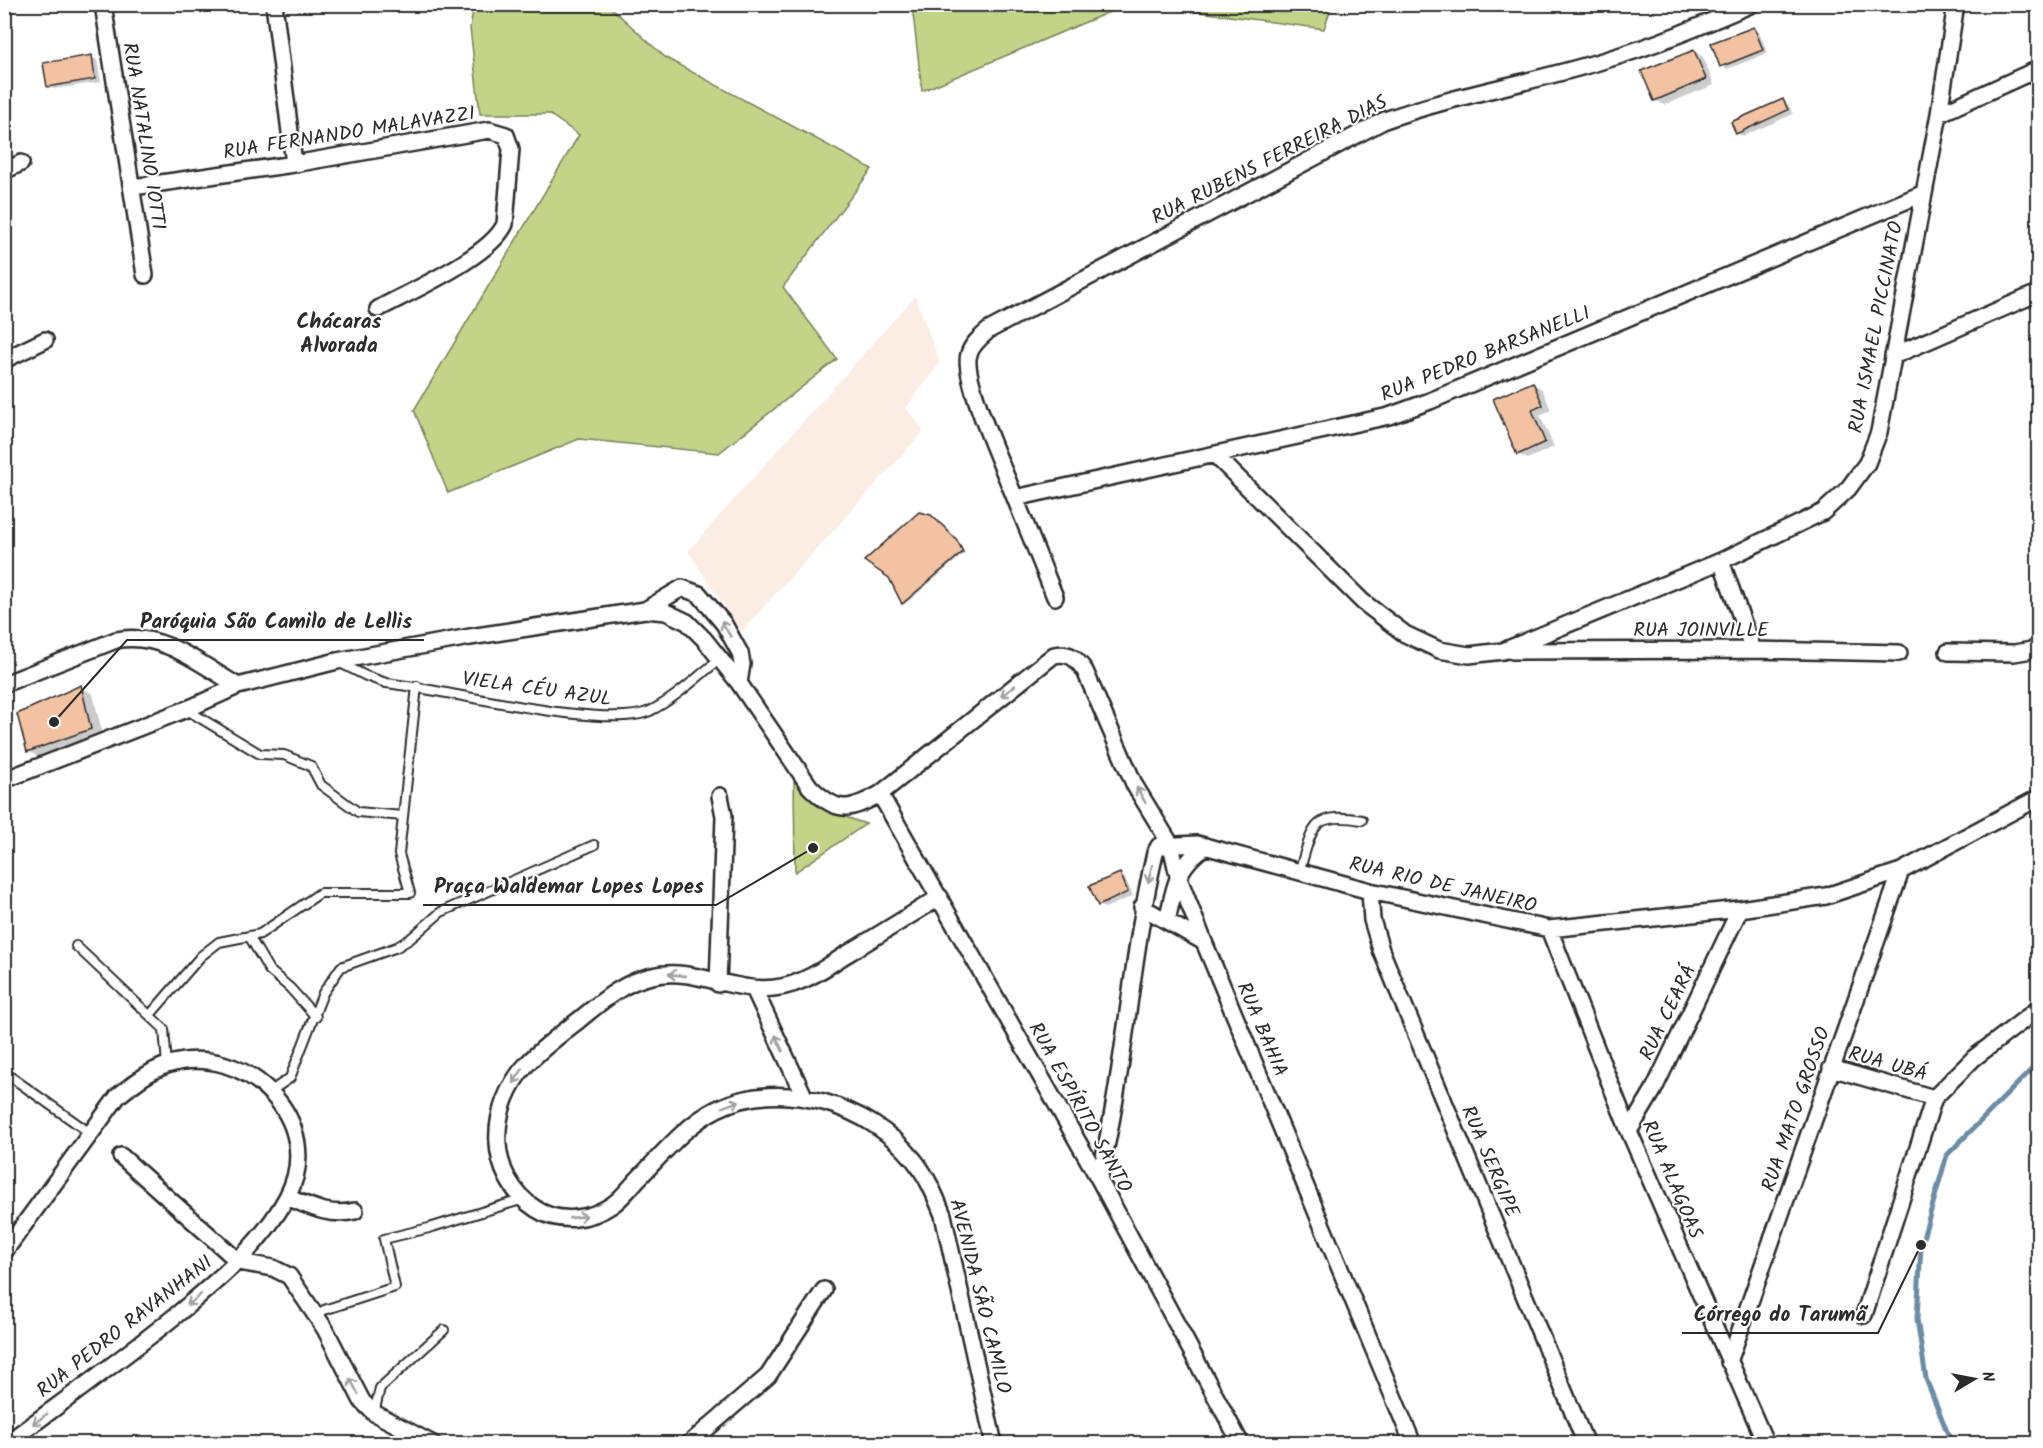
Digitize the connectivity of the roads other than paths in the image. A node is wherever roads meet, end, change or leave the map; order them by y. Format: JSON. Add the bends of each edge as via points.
{"nodes":[{"id":1,"x":103,"y":4,"type":"edge"},
{"id":2,"x":1752,"y":4,"type":"edge"},
{"id":3,"x":1956,"y":4,"type":"edge"},
{"id":4,"x":275,"y":5,"type":"edge"},
{"id":5,"x":2038,"y":69,"type":"edge"},
{"id":6,"x":1939,"y":114,"type":"junction"},
{"id":7,"x":21,"y":163,"type":"dead end"},
{"id":8,"x":294,"y":164,"type":"junction"},
{"id":9,"x":4,"y":171,"type":"edge"},
{"id":10,"x":133,"y":187,"type":"junction"},
{"id":11,"x":1922,"y":194,"type":"junction"},
{"id":12,"x":145,"y":275,"type":"dead end"},
{"id":13,"x":2038,"y":293,"type":"edge"},
{"id":14,"x":378,"y":309,"type":"dead end"},
{"id":15,"x":45,"y":340,"type":"dead end"},
{"id":16,"x":1893,"y":356,"type":"junction"},
{"id":17,"x":4,"y":360,"type":"edge"},
{"id":18,"x":1215,"y":455,"type":"junction"},
{"id":19,"x":1015,"y":498,"type":"junction"},
{"id":20,"x":1721,"y":561,"type":"junction"},
{"id":21,"x":1055,"y":597,"type":"dead end"},
{"id":22,"x":645,"y":610,"type":"junction"},
{"id":23,"x":2038,"y":649,"type":"edge"},
{"id":24,"x":1753,"y":650,"type":"junction"},
{"id":25,"x":1503,"y":651,"type":"junction"},
{"id":26,"x":1948,"y":652,"type":"dead end"},
{"id":27,"x":1899,"y":653,"type":"dead end"},
{"id":28,"x":720,"y":659,"type":"junction"},
{"id":29,"x":337,"y":662,"type":"junction"},
{"id":30,"x":739,"y":683,"type":"junction"},
{"id":31,"x":4,"y":684,"type":"edge"},
{"id":32,"x":238,"y":686,"type":"junction"},
{"id":33,"x":417,"y":686,"type":"junction"},
{"id":34,"x":186,"y":709,"type":"junction"},
{"id":35,"x":4,"y":780,"type":"edge"},
{"id":36,"x":880,"y":794,"type":"junction"},
{"id":37,"x":720,"y":795,"type":"dead end"},
{"id":38,"x":2038,"y":798,"type":"edge"},
{"id":39,"x":404,"y":816,"type":"junction"},
{"id":40,"x":1362,"y":820,"type":"dead end"},
{"id":41,"x":594,"y":845,"type":"dead end"},
{"id":42,"x":1171,"y":845,"type":"junction"},
{"id":43,"x":1206,"y":846,"type":"junction"},
{"id":44,"x":1901,"y":871,"type":"junction"},
{"id":45,"x":1299,"y":872,"type":"junction"},
{"id":46,"x":1178,"y":876,"type":"junction"},
{"id":47,"x":1370,"y":891,"type":"junction"},
{"id":48,"x":940,"y":897,"type":"junction"},
{"id":49,"x":1142,"y":907,"type":"junction"},
{"id":50,"x":1740,"y":909,"type":"junction"},
{"id":51,"x":1167,"y":921,"type":"junction"},
{"id":52,"x":1549,"y":929,"type":"junction"},
{"id":53,"x":249,"y":936,"type":"junction"},
{"id":54,"x":1204,"y":942,"type":"junction"},
{"id":55,"x":76,"y":946,"type":"dead end"},
{"id":56,"x":718,"y":984,"type":"junction"},
{"id":57,"x":755,"y":991,"type":"junction"},
{"id":58,"x":2038,"y":1009,"type":"edge"},
{"id":59,"x":150,"y":1015,"type":"junction"},
{"id":60,"x":316,"y":1017,"type":"junction"},
{"id":61,"x":167,"y":1065,"type":"junction"},
{"id":62,"x":1832,"y":1068,"type":"junction"},
{"id":63,"x":4,"y":1072,"type":"edge"},
{"id":64,"x":271,"y":1091,"type":"junction"},
{"id":65,"x":804,"y":1096,"type":"junction"},
{"id":66,"x":1934,"y":1098,"type":"junction"},
{"id":67,"x":1629,"y":1131,"type":"junction"},
{"id":68,"x":90,"y":1133,"type":"junction"},
{"id":69,"x":121,"y":1156,"type":"dead end"},
{"id":70,"x":1098,"y":1179,"type":"junction"},
{"id":71,"x":287,"y":1197,"type":"junction"},
{"id":72,"x":524,"y":1199,"type":"junction"},
{"id":73,"x":355,"y":1210,"type":"dead end"},
{"id":74,"x":4,"y":1252,"type":"edge"},
{"id":75,"x":239,"y":1262,"type":"junction"},
{"id":76,"x":825,"y":1290,"type":"dead end"},
{"id":77,"x":324,"y":1310,"type":"dead end"},
{"id":78,"x":1864,"y":1315,"type":"dead end"},
{"id":79,"x":444,"y":1330,"type":"dead end"},
{"id":80,"x":1729,"y":1362,"type":"junction"},
{"id":81,"x":374,"y":1413,"type":"junction"},
{"id":82,"x":6,"y":1443,"type":"edge"},
{"id":83,"x":434,"y":1443,"type":"edge"},
{"id":84,"x":689,"y":1443,"type":"edge"},
{"id":85,"x":994,"y":1443,"type":"edge"},
{"id":86,"x":1241,"y":1443,"type":"edge"},
{"id":87,"x":1413,"y":1443,"type":"edge"},
{"id":88,"x":1586,"y":1443,"type":"edge"},
{"id":89,"x":1766,"y":1443,"type":"edge"}],
"edges":[{"from":1,"to":10,"type":"street","name":"RUA NATALINO IOTTI"},
{"from":2,"to":19,"type":"street","name":"RUA RUBENS FERREIRA DIAS","via":[[1602,62],[1385,120],[989,330],[976,341],[968,356],[969,378]]},
{"from":3,"to":6,"type":"street","name":"RUA ISMAEL PICCINATO"},
{"from":4,"to":8,"type":"street"},
{"from":5,"to":6,"type":"street"},
{"from":6,"to":11,"type":"street","name":"RUA ISMAEL PICCINATO"},
{"from":7,"to":9,"type":"street"},
{"from":8,"to":10,"type":"street","name":"RUA FERNANDO MALAVAZZI"},
{"from":8,"to":14,"type":"street","name":"RUA FERNANDO MALAVAZZI","via":[[489,130],[506,135],[511,149],[505,224],[500,235],[480,252]]},
{"from":10,"to":12,"type":"street","name":"RUA NATALINO IOTTI"},
{"from":11,"to":16,"type":"street","name":"RUA ISMAEL PICCINATO"},
{"from":11,"to":18,"type":"street","name":"RUA PEDRO BARSANELLI","via":[[1431,401],[1389,416]]},
{"from":13,"to":16,"type":"street"},
{"from":15,"to":17,"type":"street"},
{"from":16,"to":20,"type":"street","name":"RUA ISMAEL PICCINATO","via":[[1879,432],[1867,463],[1848,489],[1823,512]]},
{"from":18,"to":19,"type":"street","name":"RUA PEDRO BARSANELLI"},
{"from":18,"to":25,"type":"street","name":"RUA ISMAEL PICCINATO","via":[[1363,602],[1405,634],[1439,650],[1469,654]]},
{"from":19,"to":21,"type":"street"},
{"from":20,"to":24,"type":"street"},
{"from":20,"to":25,"type":"street","name":"RUA ISMAEL PICCINATO"},
{"from":22,"to":28,"type":"street","via":[[666,612],[687,621]]},
{"from":22,"to":29,"type":"street"},
{"from":30,"to":22,"type":"street","one_way":true,"via":[[740,653],[724,624],[699,594],[682,588]]},
{"from":23,"to":26,"type":"street","via":[[2014,653]]},
{"from":24,"to":25,"type":"street","name":"RUA JOINVILLE"},
{"from":24,"to":27,"type":"street","name":"RUA JOINVILLE"},
{"from":28,"to":30,"type":"street"},
{"from":28,"to":33,"type":"lane","name":"VIELA CÉU AZUL","via":[[661,704],[633,716],[565,712]]},
{"from":29,"to":32,"type":"street"},
{"from":29,"to":33,"type":"lane","name":"VIELA CÉU AZUL","via":[[386,682]]},
{"from":30,"to":36,"type":"street","via":[[810,787],[825,801],[838,808],[849,808]]},
{"from":31,"to":32,"type":"street","via":[[116,640],[134,637],[175,648]]},
{"from":32,"to":34,"type":"street"},
{"from":33,"to":39,"type":"lane"},
{"from":34,"to":35,"type":"street"},
{"from":34,"to":39,"type":"lane","via":[[260,754],[284,755],[311,766],[321,785],[358,812]]},
{"from":42,"to":36,"type":"street","name":"RUA BAHIA","one_way":true,"via":[[1136,786],[1085,671],[1076,658],[1066,653],[1054,655]]},
{"from":36,"to":48,"type":"street","name":"RUA ESPÍRITO SANTO"},
{"from":37,"to":56,"type":"street","via":[[724,816]]},
{"from":38,"to":44,"type":"street","name":"RUA RIO DE JANEIRO"},
{"from":39,"to":53,"type":"lane","via":[[399,854],[410,893],[320,893],[260,934]]},
{"from":40,"to":45,"type":"lane","via":[[1325,818],[1316,825]]},
{"from":41,"to":60,"type":"lane","via":[[441,912],[397,947],[341,967],[323,993]]},
{"from":42,"to":43,"type":"street","name":"RUA RIO DE JANEIRO"},
{"from":42,"to":46,"type":"street","name":"RUA BAHIA"},
{"from":42,"to":49,"type":"street","one_way":true,"via":[[1159,846],[1155,853]]},
{"from":43,"to":45,"type":"street","name":"RUA RIO DE JANEIRO"},
{"from":43,"to":46,"type":"street","via":[[1187,861]]},
{"from":44,"to":50,"type":"street","name":"RUA RIO DE JANEIRO","via":[[1826,896]]},
{"from":44,"to":62,"type":"street","name":"RUA MATO GROSSO"},
{"from":45,"to":47,"type":"street","name":"RUA RIO DE JANEIRO"},
{"from":46,"to":51,"type":"street"},
{"from":46,"to":54,"type":"street","name":"RUA BAHIA"},
{"from":47,"to":52,"type":"street","name":"RUA RIO DE JANEIRO"},
{"from":47,"to":88,"type":"street","name":"RUA SERGIPE","via":[[1371,920],[1381,950]]},
{"from":48,"to":57,"type":"street","name":"AVENIDA SÃO CAMILO","via":[[803,981]]},
{"from":48,"to":70,"type":"street","name":"RUA ESPÍRITO SANTO"},
{"from":49,"to":51,"type":"street"},
{"from":49,"to":70,"type":"street","via":[[1113,1121]]},
{"from":50,"to":52,"type":"street","name":"RUA RIO DE JANEIRO"},
{"from":50,"to":67,"type":"street","name":"RUA CEARÁ","via":[[1653,1091]]},
{"from":51,"to":54,"type":"street"},
{"from":52,"to":67,"type":"street","name":"RUA ALAGOAS"},
{"from":53,"to":59,"type":"lane","via":[[219,942],[201,956]]},
{"from":53,"to":60,"type":"lane","via":[[269,970]]},
{"from":54,"to":87,"type":"street","name":"RUA BAHIA"},
{"from":55,"to":59,"type":"lane"},
{"from":56,"to":57,"type":"street","name":"AVENIDA SÃO CAMILO"},
{"from":56,"to":72,"type":"street","name":"AVENIDA SÃO CAMILO","one_way":true,"via":[[674,973],[632,983],[612,993],[525,1066],[512,1086],[497,1125],[507,1181]]},
{"from":65,"to":57,"type":"street","one_way":true},
{"from":58,"to":66,"type":"street","via":[[1974,1058]]},
{"from":59,"to":61,"type":"lane","via":[[164,1029]]},
{"from":60,"to":64,"type":"lane","via":[[290,1078]]},
{"from":61,"to":64,"type":"street","via":[[191,1061],[241,1069]]},
{"from":61,"to":68,"type":"street","via":[[117,1096]]},
{"from":62,"to":66,"type":"street","name":"RUA UBÁ"},
{"from":62,"to":80,"type":"street","name":"RUA MATO GROSSO"},
{"from":63,"to":68,"type":"lane"},
{"from":64,"to":71,"type":"street","name":"RUA PEDRO RAVANHANI","via":[[291,1125],[299,1154],[297,1176]]},
{"from":72,"to":65,"type":"street","name":"AVENIDA SÃO CAMILO","one_way":true,"via":[[536,1210],[563,1219],[596,1214],[613,1205],[679,1136],[716,1109],[744,1099]]},
{"from":65,"to":85,"type":"street","name":"AVENIDA SÃO CAMILO","via":[[855,1114],[885,1133],[913,1158],[931,1185],[943,1215]]},
{"from":66,"to":78,"type":"street"},
{"from":67,"to":80,"type":"street","name":"RUA ALAGOAS"},
{"from":68,"to":74,"type":"street"},
{"from":69,"to":75,"type":"street"},
{"from":70,"to":86,"type":"street","name":"RUA ESPÍRITO SANTO"},
{"from":71,"to":73,"type":"street","via":[[338,1215]]},
{"from":71,"to":75,"type":"street","name":"RUA PEDRO RAVANHANI"},
{"from":72,"to":77,"type":"lane","via":[[384,1239],[395,1287]]},
{"from":81,"to":75,"type":"street","one_way":true,"via":[[362,1401],[325,1329],[289,1276],[273,1268]]},
{"from":75,"to":82,"type":"street","name":"RUA PEDRO RAVANHANI","one_way":true,"via":[[140,1345]]},
{"from":76,"to":84,"type":"street","via":[[768,1376]]},
{"from":79,"to":81,"type":"lane","via":[[380,1388]]},
{"from":80,"to":89,"type":"street","name":"RUA ALAGOAS"},
{"from":81,"to":83,"type":"street"}]}
